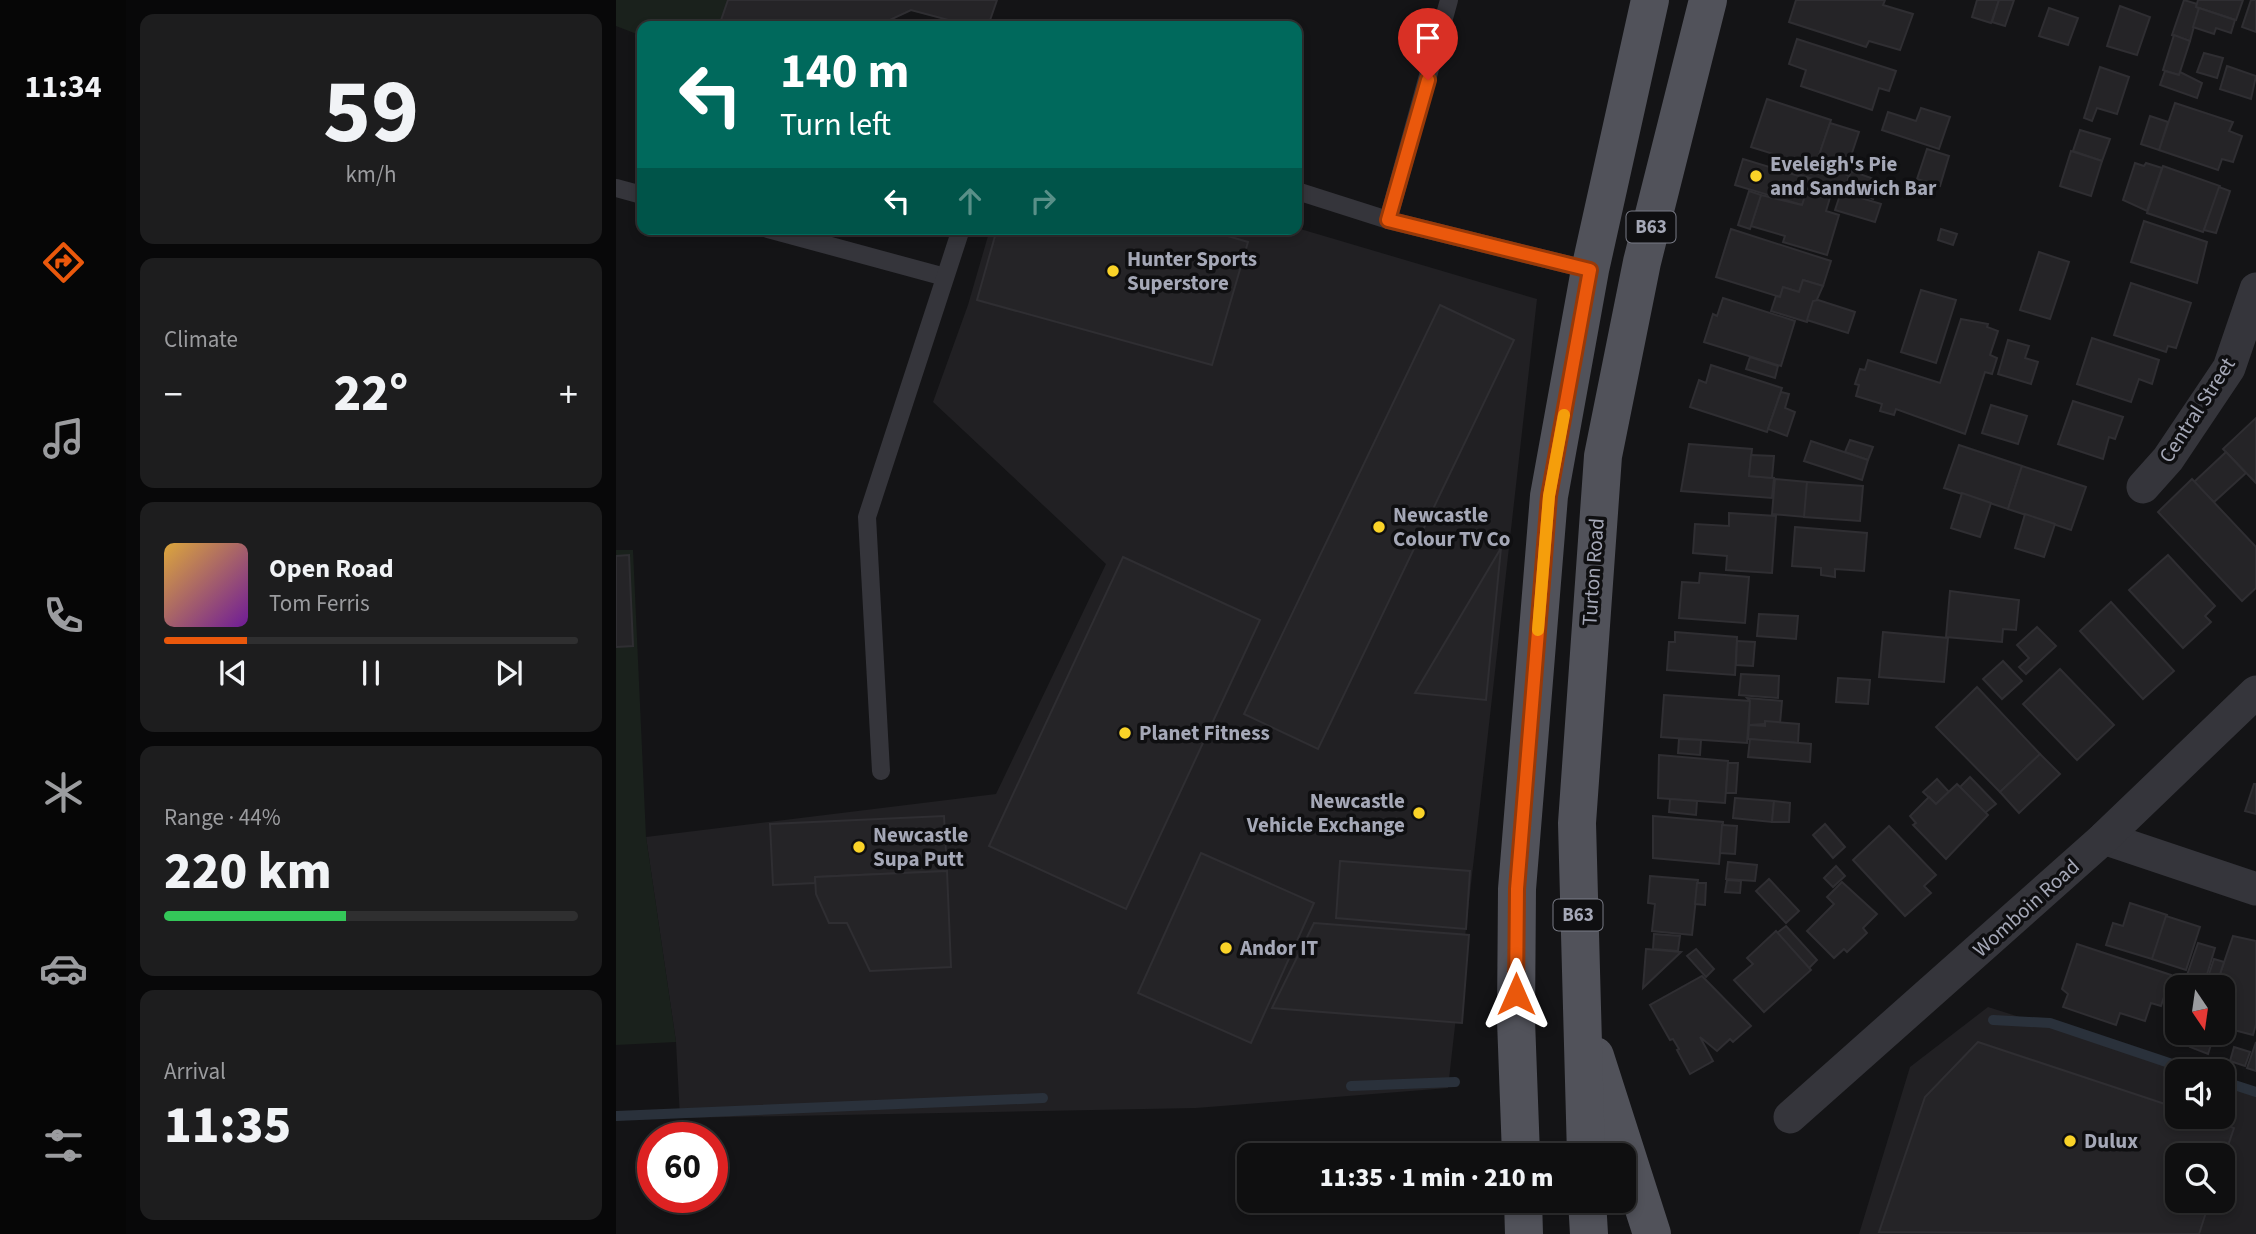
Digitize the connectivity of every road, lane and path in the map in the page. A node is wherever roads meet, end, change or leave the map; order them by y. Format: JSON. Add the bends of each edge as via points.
{"nodes":[{"id":1,"x":1449,"y":0,"type":"edge"},
{"id":2,"x":1650,"y":0,"type":"edge"},
{"id":3,"x":1708,"y":0,"type":"edge"},
{"id":4,"x":616,"y":188,"type":"edge"},
{"id":5,"x":1302,"y":193,"type":"edge"},
{"id":6,"x":637,"y":194,"type":"edge"},
{"id":7,"x":1388,"y":220,"type":"junction"},
{"id":8,"x":790,"y":235,"type":"edge"},
{"id":9,"x":959,"y":235,"type":"edge"},
{"id":10,"x":1590,"y":270,"type":"junction"},
{"id":11,"x":945,"y":277,"type":"junction"},
{"id":12,"x":2256,"y":289,"type":"edge"},
{"id":13,"x":2143,"y":487,"type":"dead end"},
{"id":14,"x":2256,"y":692,"type":"edge"},
{"id":15,"x":881,"y":771,"type":"dead end"},
{"id":16,"x":2104,"y":838,"type":"junction"},
{"id":17,"x":2256,"y":888,"type":"edge"},
{"id":18,"x":1579,"y":1007,"type":"junction"},
{"id":19,"x":1790,"y":1117,"type":"dead end"},
{"id":20,"x":1521,"y":1143,"type":"edge"},
{"id":21,"x":1585,"y":1143,"type":"edge"},
{"id":22,"x":1588,"y":1213,"type":"edge"},
{"id":23,"x":1589,"y":1234,"type":"edge"},
{"id":24,"x":1652,"y":1234,"type":"edge"}],
"edges":[{"from":1,"to":7,"type":"lane"},
{"from":2,"to":10,"type":"main road","number":"B63"},
{"from":3,"to":18,"type":"main road","name":"Turton Road","number":"B63","via":[[1642,262],[1602,456],[1577,823]]},
{"from":4,"to":6,"type":"lane"},
{"from":5,"to":7,"type":"lane"},
{"from":7,"to":10,"type":"lane"},
{"from":8,"to":11,"type":"lane"},
{"from":9,"to":11,"type":"lane"},
{"from":10,"to":20,"type":"main road","number":"B63","via":[[1549,496],[1520,848],[1516,1020]]},
{"from":11,"to":15,"type":"lane","via":[[867,517]]},
{"from":12,"to":13,"type":"street","name":"Central Street","via":[[2230,368],[2168,459]]},
{"from":14,"to":16,"type":"street","name":"Womboin Road"},
{"from":16,"to":17,"type":"street"},
{"from":16,"to":19,"type":"street","name":"Womboin Road"},
{"from":18,"to":21,"type":"main road","name":"Turton Road","number":"B63"},
{"from":18,"to":24,"type":"main road"},
{"from":22,"to":23,"type":"main road"}]}
